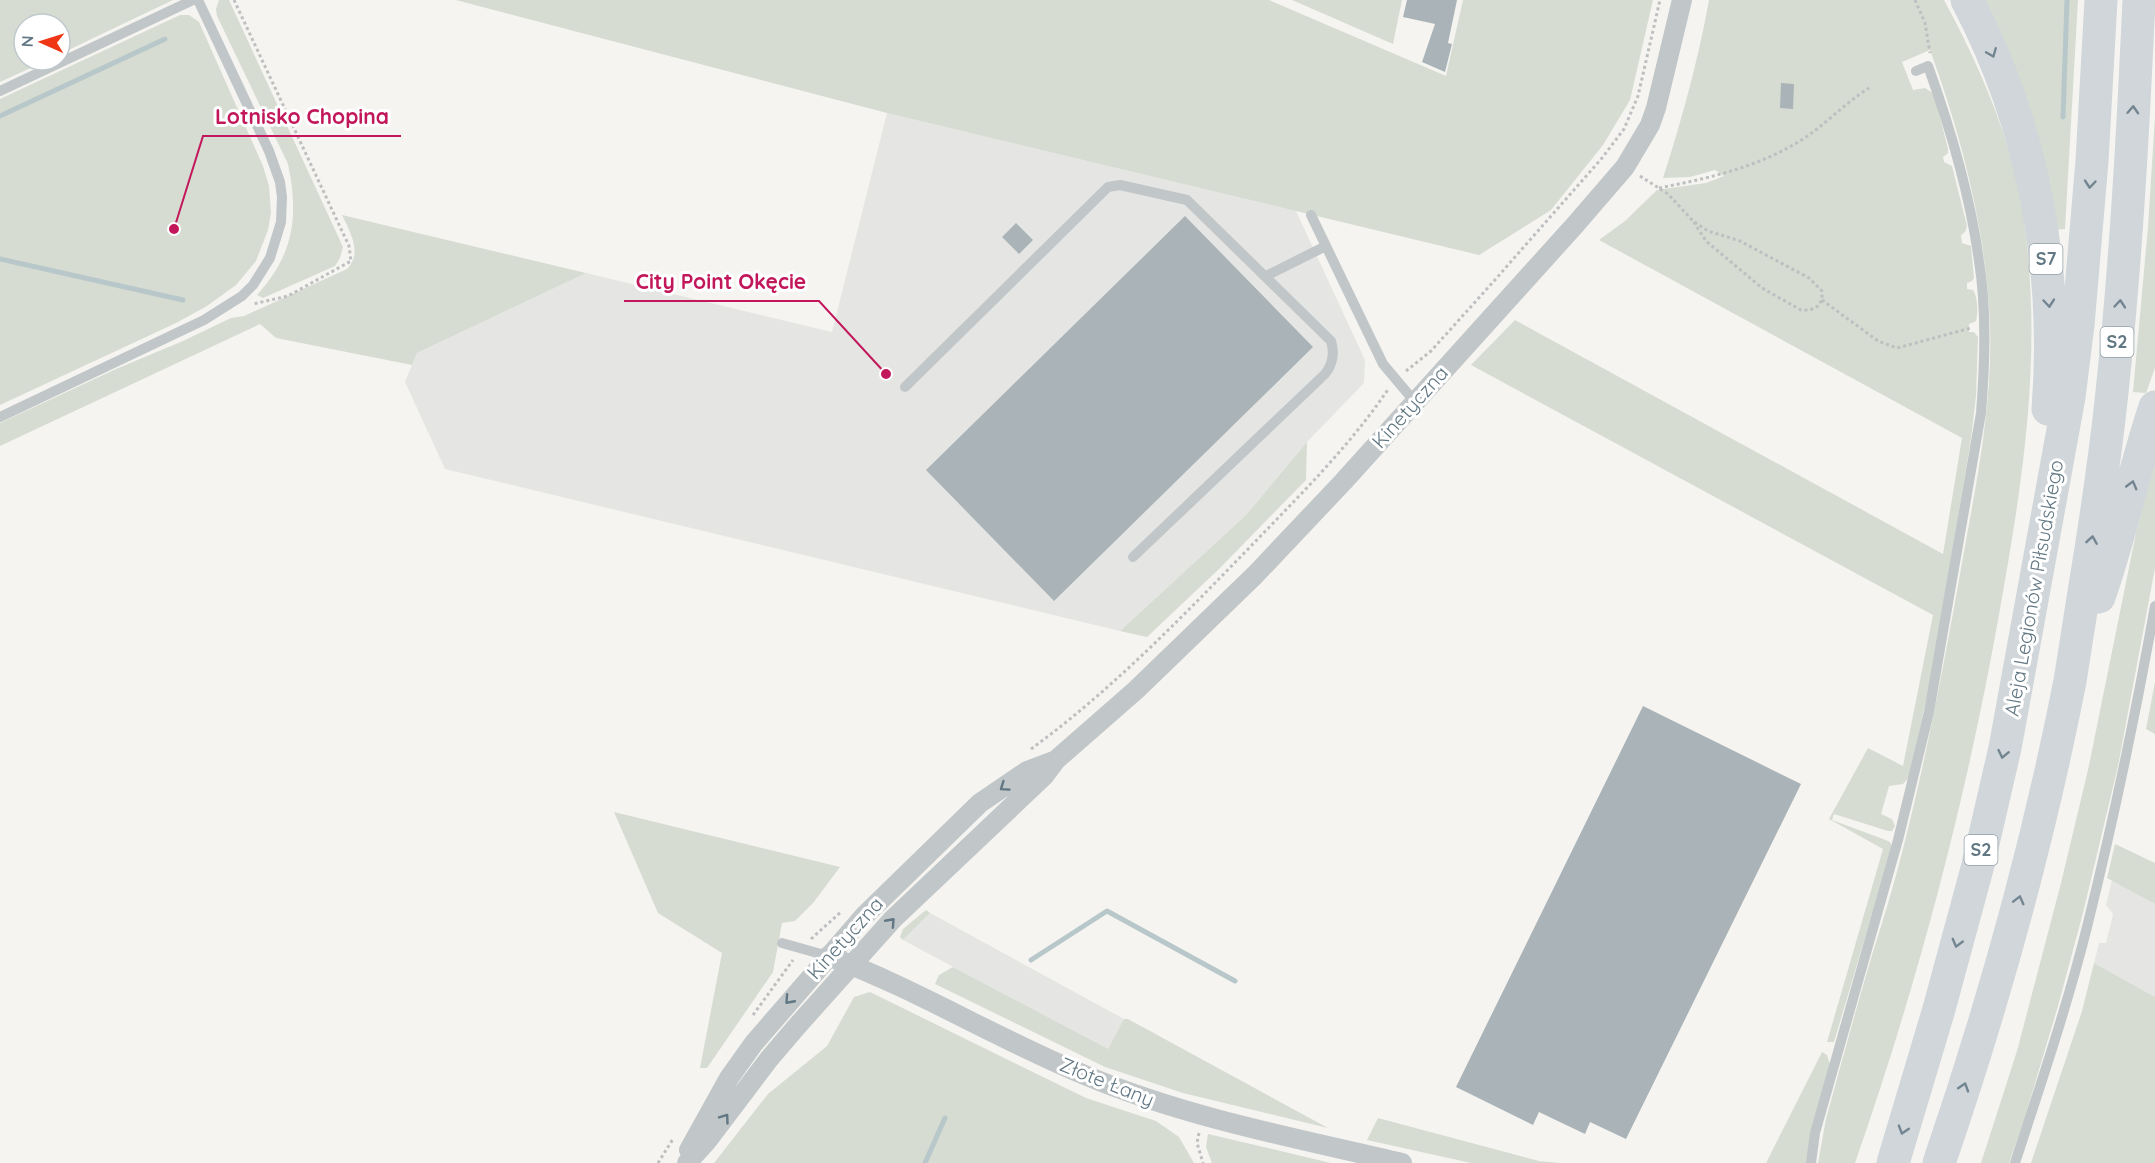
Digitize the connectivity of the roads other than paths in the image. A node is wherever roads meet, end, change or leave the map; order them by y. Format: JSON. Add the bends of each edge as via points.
{"nodes":[{"id":1,"x":193,"y":0,"type":"edge"},
{"id":2,"x":198,"y":0,"type":"edge"},
{"id":3,"x":1682,"y":0,"type":"edge"},
{"id":4,"x":1967,"y":0,"type":"edge"},
{"id":5,"x":2101,"y":0,"type":"edge"},
{"id":6,"x":2139,"y":0,"type":"edge"},
{"id":7,"x":1916,"y":71,"type":"dead end"},
{"id":8,"x":0,"y":91,"type":"edge"},
{"id":9,"x":1311,"y":215,"type":"dead end"},
{"id":10,"x":1326,"y":246,"type":"junction"},
{"id":11,"x":1266,"y":276,"type":"junction"},
{"id":12,"x":904,"y":387,"type":"dead end"},
{"id":13,"x":1415,"y":402,"type":"junction"},
{"id":14,"x":2155,"y":407,"type":"edge"},
{"id":15,"x":0,"y":417,"type":"edge"},
{"id":16,"x":2044,"y":531,"type":"junction"},
{"id":17,"x":1133,"y":557,"type":"dead end"},
{"id":18,"x":2155,"y":606,"type":"edge"},
{"id":19,"x":2070,"y":680,"type":"junction"},
{"id":20,"x":1056,"y":760,"type":"junction"},
{"id":21,"x":782,"y":943,"type":"dead end"},
{"id":22,"x":828,"y":956,"type":"junction"},
{"id":23,"x":852,"y":965,"type":"junction"},
{"id":24,"x":685,"y":1163,"type":"edge"},
{"id":25,"x":1402,"y":1163,"type":"edge"},
{"id":26,"x":1810,"y":1163,"type":"edge"},
{"id":27,"x":1893,"y":1163,"type":"edge"},
{"id":28,"x":1939,"y":1163,"type":"edge"},
{"id":29,"x":2015,"y":1163,"type":"edge"}],
"edges":[{"from":1,"to":8,"type":"lane"},
{"from":2,"to":15,"type":"lane","via":[[280,182],[281,222],[270,258],[242,296],[204,320]]},
{"from":3,"to":13,"type":"street","name":"Kinetyczna","via":[[1656,108],[1625,167]]},
{"from":4,"to":16,"type":"highway","number":"S7","one_way":true,"via":[[1985,34],[2015,112],[2034,183],[2045,248],[2050,351],[2043,470]]},
{"from":5,"to":16,"type":"highway","name":"Aleja Legionów Piłsudskiego","number":"S2","one_way":true,"via":[[2075,351]]},
{"from":19,"to":6,"type":"highway","number":"S2","one_way":true,"via":[[2112,393]]},
{"from":7,"to":26,"type":"lane","via":[[1928,66],[1951,130],[1968,202],[1980,262],[1984,374],[1976,446],[1929,712]]},
{"from":9,"to":10,"type":"lane"},
{"from":10,"to":11,"type":"lane"},
{"from":10,"to":13,"type":"lane","via":[[1383,364]]},
{"from":11,"to":12,"type":"lane","via":[[1187,200],[1113,185]]},
{"from":11,"to":17,"type":"lane","via":[[1331,341],[1330,369]]},
{"from":13,"to":20,"type":"street","name":"Kinetyczna","via":[[1240,590]]},
{"from":19,"to":14,"type":"highway","one_way":true,"via":[[2111,563]]},
{"from":16,"to":27,"type":"highway","name":"Aleja Legionów Piłsudskiego","number":"S2","one_way":true,"via":[[2005,748],[1978,865]]},
{"from":18,"to":29,"type":"lane","via":[[2088,923]]},
{"from":28,"to":19,"type":"highway","number":"S2","one_way":true,"via":[[2017,910]]},
{"from":20,"to":22,"type":"street","name":"Kinetyczna","one_way":true,"via":[[1027,771],[980,803],[889,890]]},
{"from":23,"to":20,"type":"street","name":"Kinetyczna","one_way":true,"via":[[893,919],[1044,776]]},
{"from":21,"to":22,"type":"lane"},
{"from":22,"to":23,"type":"street","name":"Złote Łany"},
{"from":22,"to":24,"type":"street","name":"Kinetyczna","one_way":true,"via":[[753,1043],[729,1078]]},
{"from":24,"to":23,"type":"street","name":"Kinetyczna","one_way":true,"via":[[707,1142],[769,1059]]},
{"from":23,"to":25,"type":"street","name":"Złote Łany","via":[[1085,1076],[1153,1102]]}]}
